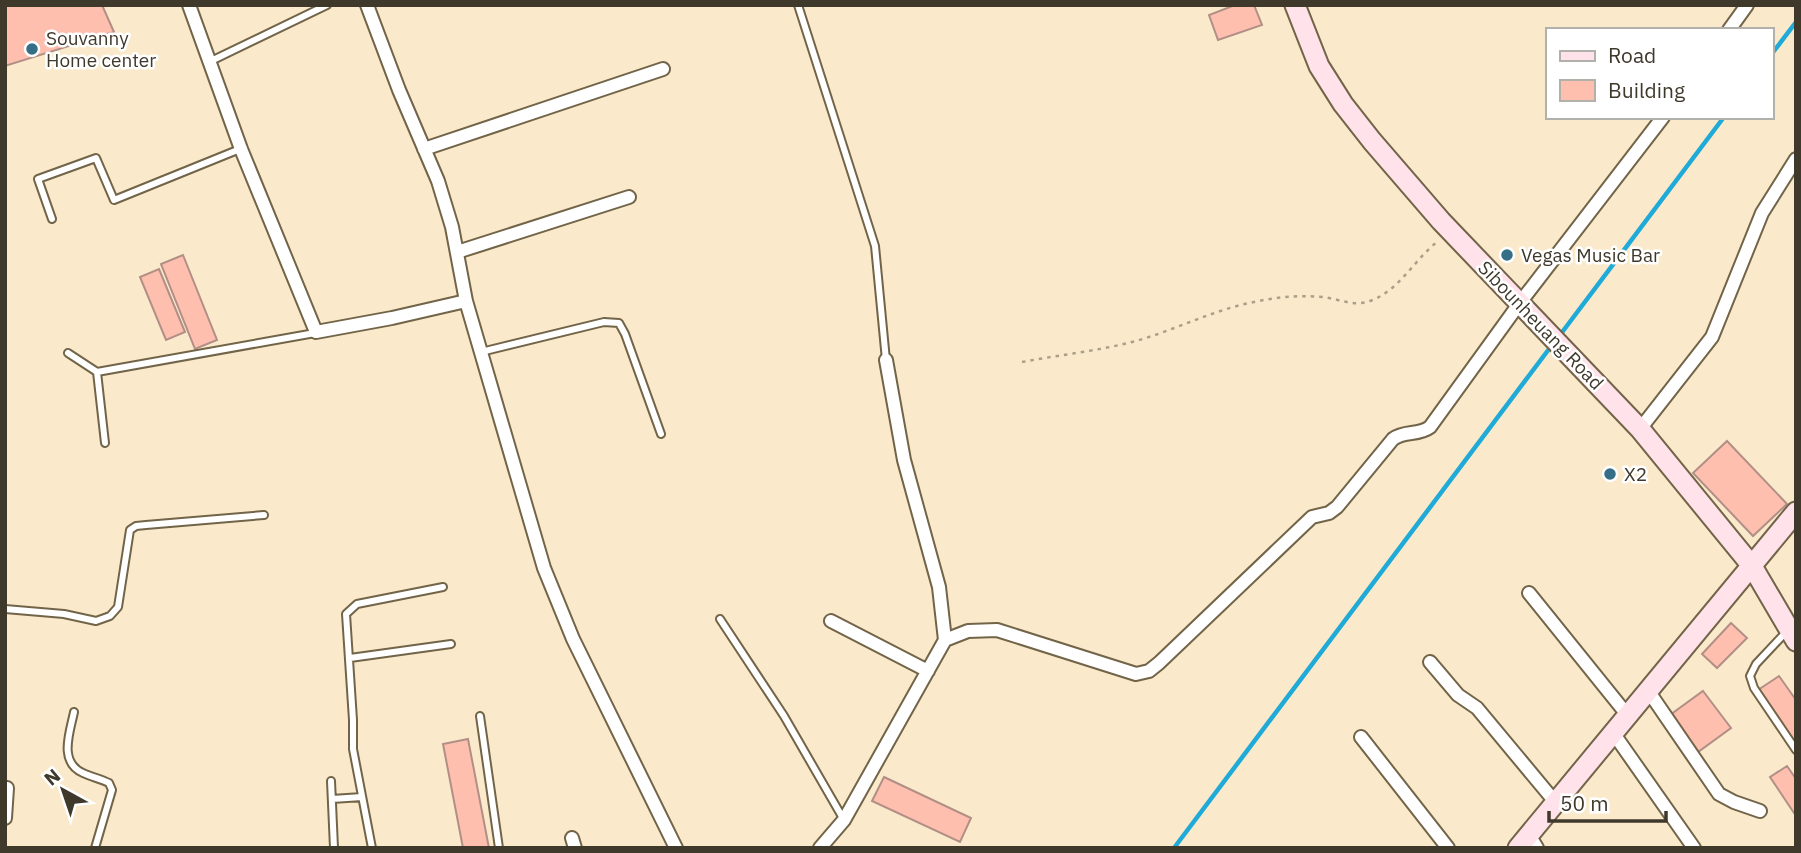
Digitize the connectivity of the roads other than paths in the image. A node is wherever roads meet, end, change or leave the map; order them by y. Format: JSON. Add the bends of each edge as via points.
{"nodes":[{"id":1,"x":189,"y":5,"type":"edge"},
{"id":2,"x":327,"y":5,"type":"edge"},
{"id":3,"x":367,"y":5,"type":"edge"},
{"id":4,"x":799,"y":5,"type":"edge"},
{"id":5,"x":1295,"y":5,"type":"edge"},
{"id":6,"x":1747,"y":5,"type":"edge"},
{"id":7,"x":1730,"y":28,"type":"edge"},
{"id":8,"x":211,"y":61,"type":"junction"},
{"id":9,"x":663,"y":69,"type":"dead end"},
{"id":10,"x":1662,"y":119,"type":"edge"},
{"id":11,"x":241,"y":149,"type":"junction"},
{"id":12,"x":424,"y":149,"type":"junction"},
{"id":13,"x":1796,"y":159,"type":"edge"},
{"id":14,"x":629,"y":197,"type":"dead end"},
{"id":15,"x":52,"y":219,"type":"dead end"},
{"id":16,"x":457,"y":252,"type":"junction"},
{"id":17,"x":466,"y":301,"type":"junction"},
{"id":18,"x":1525,"y":309,"type":"junction"},
{"id":19,"x":316,"y":332,"type":"junction"},
{"id":20,"x":481,"y":352,"type":"junction"},
{"id":21,"x":68,"y":353,"type":"dead end"},
{"id":22,"x":886,"y":360,"type":"joint"},
{"id":23,"x":97,"y":372,"type":"junction"},
{"id":24,"x":1640,"y":429,"type":"junction"},
{"id":25,"x":660,"y":434,"type":"dead end"},
{"id":26,"x":105,"y":443,"type":"dead end"},
{"id":27,"x":1796,"y":512,"type":"edge"},
{"id":28,"x":264,"y":515,"type":"dead end"},
{"id":29,"x":1752,"y":566,"type":"junction"},
{"id":30,"x":443,"y":587,"type":"dead end"},
{"id":31,"x":1529,"y":593,"type":"dead end"},
{"id":32,"x":5,"y":609,"type":"edge"},
{"id":33,"x":720,"y":619,"type":"dead end"},
{"id":34,"x":831,"y":621,"type":"dead end"},
{"id":35,"x":1792,"y":635,"type":"edge"},
{"id":36,"x":945,"y":640,"type":"junction"},
{"id":37,"x":451,"y":644,"type":"dead end"},
{"id":38,"x":350,"y":658,"type":"junction"},
{"id":39,"x":1430,"y":662,"type":"dead end"},
{"id":40,"x":929,"y":671,"type":"junction"},
{"id":41,"x":1649,"y":692,"type":"junction"},
{"id":42,"x":74,"y":712,"type":"dead end"},
{"id":43,"x":480,"y":716,"type":"dead end"},
{"id":44,"x":1629,"y":717,"type":"junction"},
{"id":45,"x":1614,"y":734,"type":"junction"},
{"id":46,"x":1362,"y":737,"type":"dead end"},
{"id":47,"x":1796,"y":750,"type":"edge"},
{"id":48,"x":331,"y":780,"type":"dead end"},
{"id":49,"x":7,"y":788,"type":"dead end"},
{"id":50,"x":362,"y":797,"type":"junction"},
{"id":51,"x":332,"y":799,"type":"junction"},
{"id":52,"x":1556,"y":803,"type":"junction"},
{"id":53,"x":1760,"y":811,"type":"dead end"},
{"id":54,"x":5,"y":818,"type":"edge"},
{"id":55,"x":844,"y":820,"type":"junction"},
{"id":56,"x":1528,"y":844,"type":"edge"},
{"id":57,"x":95,"y":848,"type":"edge"},
{"id":58,"x":334,"y":848,"type":"edge"},
{"id":59,"x":372,"y":848,"type":"edge"},
{"id":60,"x":499,"y":848,"type":"edge"},
{"id":61,"x":676,"y":848,"type":"edge"},
{"id":62,"x":820,"y":848,"type":"edge"},
{"id":63,"x":1448,"y":848,"type":"edge"},
{"id":64,"x":1694,"y":848,"type":"edge"}],
"edges":[{"from":1,"to":8,"type":"street"},
{"from":2,"to":8,"type":"lane"},
{"from":3,"to":12,"type":"street"},
{"from":4,"to":22,"type":"lane","via":[[875,246]]},
{"from":5,"to":18,"type":"street","name":"Sibounheuang Road","via":[[1319,66],[1343,104],[1404,180]]},
{"from":6,"to":7,"type":"street"},
{"from":8,"to":11,"type":"street"},
{"from":9,"to":12,"type":"street"},
{"from":10,"to":18,"type":"street"},
{"from":11,"to":15,"type":"lane","via":[[114,200],[96,158],[38,179]]},
{"from":11,"to":19,"type":"street"},
{"from":12,"to":16,"type":"street","via":[[438,181]]},
{"from":13,"to":24,"type":"street","via":[[1762,213],[1712,337]]},
{"from":14,"to":16,"type":"street"},
{"from":16,"to":17,"type":"street"},
{"from":17,"to":19,"type":"street"},
{"from":17,"to":20,"type":"street"},
{"from":18,"to":24,"type":"street","name":"Sibounheuang Road"},
{"from":18,"to":36,"type":"street","via":[[1430,427],[1393,439],[1337,507],[1312,517],[1149,671],[1136,674],[997,630],[968,631]]},
{"from":19,"to":23,"type":"lane"},
{"from":20,"to":25,"type":"lane","via":[[604,322],[619,323]]},
{"from":20,"to":61,"type":"street","via":[[544,568],[573,639]]},
{"from":21,"to":23,"type":"lane"},
{"from":22,"to":36,"type":"street","via":[[904,460],[939,587]]},
{"from":23,"to":26,"type":"lane"},
{"from":24,"to":29,"type":"street","name":"Sibounheuang Road"},
{"from":27,"to":29,"type":"street"},
{"from":28,"to":32,"type":"lane","via":[[136,526],[130,530],[118,607],[110,616],[96,621]]},
{"from":29,"to":35,"type":"street","name":"Sibounheuang Road"},
{"from":29,"to":41,"type":"street"},
{"from":30,"to":38,"type":"lane","via":[[357,604],[346,614]]},
{"from":31,"to":44,"type":"street"},
{"from":33,"to":55,"type":"lane","via":[[784,716]]},
{"from":34,"to":40,"type":"street"},
{"from":35,"to":47,"type":"lane","via":[[1756,664],[1750,676]]},
{"from":36,"to":40,"type":"street"},
{"from":37,"to":38,"type":"lane"},
{"from":38,"to":50,"type":"lane","via":[[353,749]]},
{"from":39,"to":52,"type":"street","via":[[1458,695],[1477,708]]},
{"from":40,"to":55,"type":"street"},
{"from":41,"to":44,"type":"street"},
{"from":41,"to":53,"type":"street","via":[[1719,794]]},
{"from":42,"to":57,"type":"lane","via":[[67,749],[71,764],[81,773],[109,783],[112,790]]},
{"from":43,"to":60,"type":"lane"},
{"from":44,"to":45,"type":"street"},
{"from":45,"to":52,"type":"street"},
{"from":45,"to":64,"type":"street"},
{"from":46,"to":63,"type":"street"},
{"from":48,"to":51,"type":"lane"},
{"from":49,"to":54,"type":"street"},
{"from":50,"to":51,"type":"lane"},
{"from":50,"to":59,"type":"lane"},
{"from":51,"to":58,"type":"lane"},
{"from":52,"to":56,"type":"street"},
{"from":55,"to":62,"type":"street"}]}
